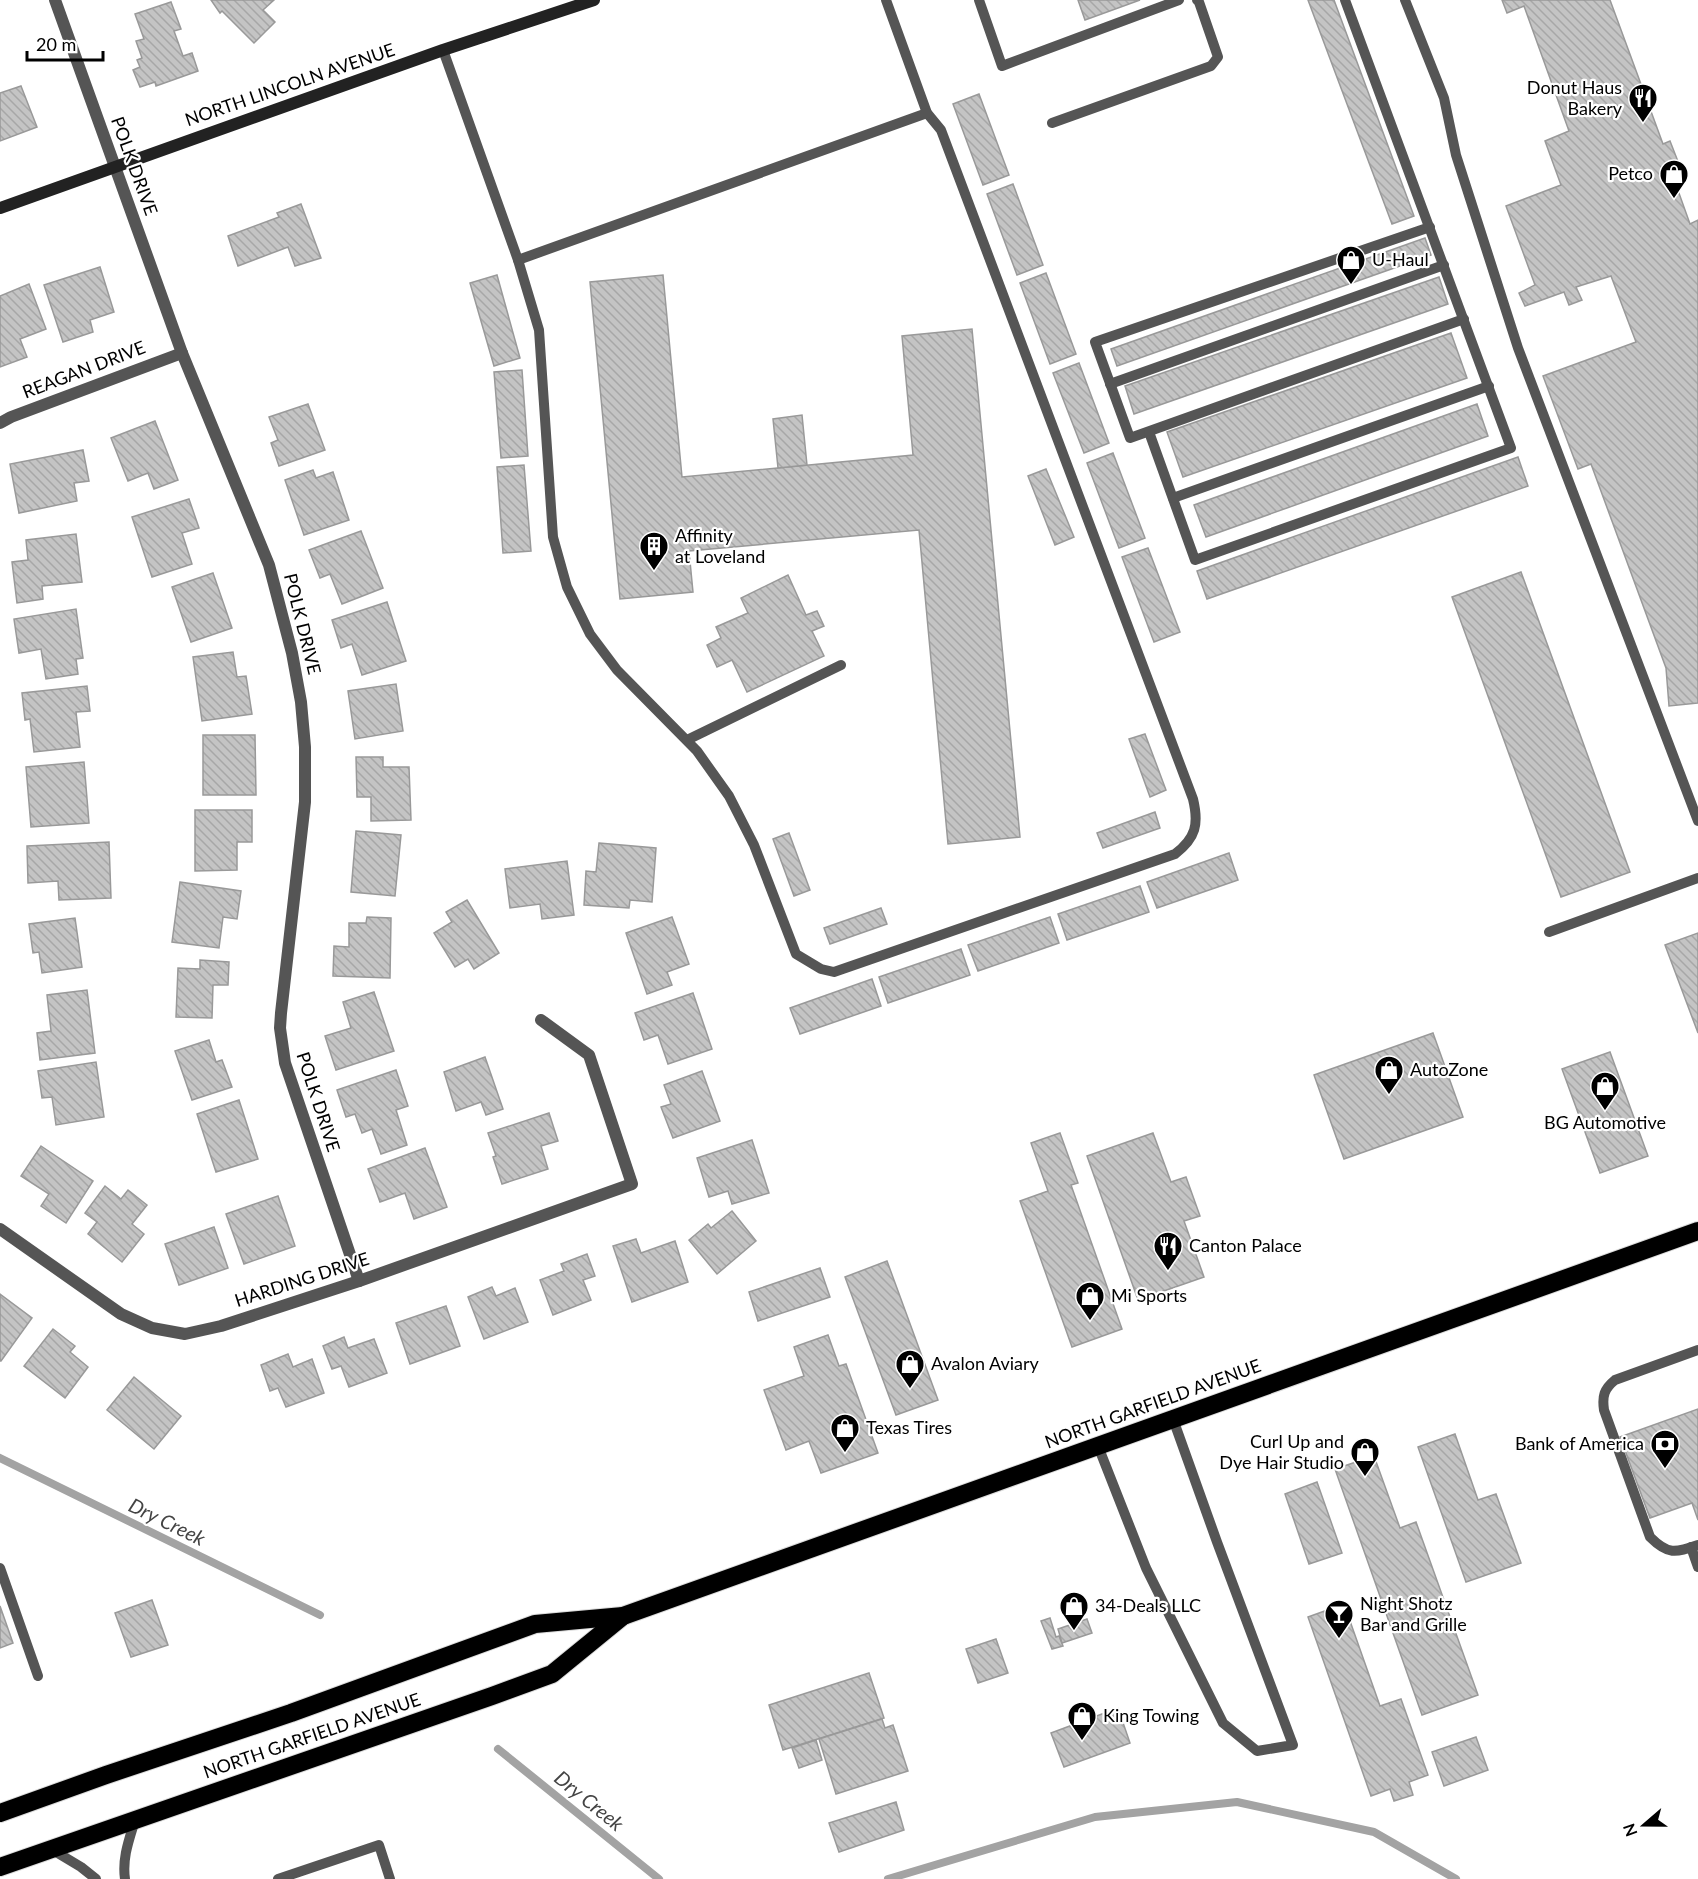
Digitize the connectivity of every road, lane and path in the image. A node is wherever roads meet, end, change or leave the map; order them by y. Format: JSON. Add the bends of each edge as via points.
{"nodes":[{"id":1,"x":55,"y":0,"type":"edge"},
{"id":2,"x":594,"y":0,"type":"edge"},
{"id":3,"x":886,"y":0,"type":"edge"},
{"id":4,"x":979,"y":0,"type":"edge"},
{"id":5,"x":1179,"y":0,"type":"edge"},
{"id":6,"x":1197,"y":0,"type":"edge"},
{"id":7,"x":1345,"y":0,"type":"edge"},
{"id":8,"x":1405,"y":0,"type":"edge"},
{"id":9,"x":443,"y":50,"type":"junction"},
{"id":10,"x":927,"y":113,"type":"junction"},
{"id":11,"x":1052,"y":123,"type":"dead end"},
{"id":12,"x":114,"y":166,"type":"junction"},
{"id":13,"x":0,"y":208,"type":"edge"},
{"id":14,"x":1430,"y":227,"type":"junction"},
{"id":15,"x":518,"y":260,"type":"junction"},
{"id":16,"x":1444,"y":266,"type":"junction"},
{"id":17,"x":1464,"y":319,"type":"junction"},
{"id":18,"x":182,"y":353,"type":"junction"},
{"id":19,"x":1110,"y":384,"type":"junction"},
{"id":20,"x":1489,"y":386,"type":"junction"},
{"id":21,"x":0,"y":423,"type":"edge"},
{"id":22,"x":1149,"y":432,"type":"junction"},
{"id":23,"x":1173,"y":498,"type":"junction"},
{"id":24,"x":841,"y":665,"type":"dead end"},
{"id":25,"x":687,"y":740,"type":"junction"},
{"id":26,"x":1698,"y":821,"type":"edge"},
{"id":27,"x":1698,"y":878,"type":"edge"},
{"id":28,"x":1549,"y":932,"type":"dead end"},
{"id":29,"x":541,"y":1020,"type":"dead end"},
{"id":30,"x":0,"y":1229,"type":"edge"},
{"id":31,"x":1698,"y":1231,"type":"edge"},
{"id":32,"x":359,"y":1281,"type":"junction"},
{"id":33,"x":1698,"y":1350,"type":"edge"},
{"id":34,"x":1173,"y":1419,"type":"junction"},
{"id":35,"x":1098,"y":1446,"type":"junction"},
{"id":36,"x":1695,"y":1546,"type":"edge"},
{"id":37,"x":1698,"y":1567,"type":"edge"},
{"id":38,"x":0,"y":1568,"type":"edge"},
{"id":39,"x":622,"y":1616,"type":"junction"},
{"id":40,"x":38,"y":1676,"type":"dead end"},
{"id":41,"x":0,"y":1813,"type":"edge"},
{"id":42,"x":135,"y":1820,"type":"junction"},
{"id":43,"x":51,"y":1849,"type":"junction"},
{"id":44,"x":0,"y":1867,"type":"edge"},
{"id":45,"x":96,"y":1879,"type":"edge"},
{"id":46,"x":125,"y":1879,"type":"edge"},
{"id":47,"x":279,"y":1879,"type":"edge"},
{"id":48,"x":390,"y":1879,"type":"edge"}],
"edges":[{"from":1,"to":12,"type":"street","name":"POLK DRIVE"},
{"from":2,"to":9,"type":"street","name":"NORTH LINCOLN AVENUE"},
{"from":3,"to":10,"type":"lane"},
{"from":4,"to":5,"type":"lane","via":[[1002,66]]},
{"from":6,"to":11,"type":"lane","via":[[1218,57],[1211,66]]},
{"from":7,"to":14,"type":"lane"},
{"from":8,"to":26,"type":"lane","via":[[1444,98],[1456,155],[1518,348]]},
{"from":9,"to":12,"type":"street","name":"NORTH LINCOLN AVENUE"},
{"from":9,"to":15,"type":"lane"},
{"from":10,"to":15,"type":"lane"},
{"from":10,"to":25,"type":"lane","via":[[941,130],[1193,799],[1197,816],[1193,832],[1175,854],[834,972],[796,954],[754,845],[729,796]]},
{"from":12,"to":13,"type":"street","name":"NORTH LINCOLN AVENUE"},
{"from":12,"to":18,"type":"street","name":"POLK DRIVE"},
{"from":14,"to":16,"type":"lane"},
{"from":14,"to":19,"type":"lane","via":[[1095,342]]},
{"from":15,"to":25,"type":"lane","via":[[539,330],[553,537],[567,587],[590,634],[617,670]]},
{"from":16,"to":17,"type":"lane"},
{"from":16,"to":19,"type":"lane"},
{"from":17,"to":20,"type":"lane"},
{"from":17,"to":22,"type":"lane"},
{"from":18,"to":21,"type":"street","name":"REAGAN DRIVE"},
{"from":18,"to":32,"type":"street","name":"POLK DRIVE","via":[[269,565],[299,692],[305,801],[280,1028],[285,1064]]},
{"from":19,"to":22,"type":"lane","via":[[1130,438]]},
{"from":20,"to":23,"type":"lane"},
{"from":20,"to":23,"type":"lane","via":[[1511,448],[1196,560]]},
{"from":22,"to":23,"type":"lane"},
{"from":24,"to":25,"type":"lane"},
{"from":27,"to":28,"type":"lane"},
{"from":29,"to":32,"type":"street","name":"HARDING DRIVE","via":[[589,1055],[632,1184]]},
{"from":30,"to":32,"type":"street","name":"HARDING DRIVE","via":[[121,1314],[168,1332],[185,1334],[221,1326]]},
{"from":31,"to":34,"type":"highway","name":"NORTH GARFIELD AVENUE"},
{"from":33,"to":36,"type":"lane","via":[[1615,1380],[1606,1387],[1602,1398],[1650,1537],[1666,1550],[1677,1552]]},
{"from":34,"to":35,"type":"highway","name":"NORTH GARFIELD AVENUE"},
{"from":34,"to":35,"type":"lane","via":[[1293,1745],[1257,1751],[1223,1723],[1146,1568]]},
{"from":35,"to":39,"type":"highway","name":"NORTH GARFIELD AVENUE"},
{"from":36,"to":37,"type":"lane"},
{"from":38,"to":40,"type":"lane"},
{"from":39,"to":41,"type":"highway","name":"NORTH GARFIELD AVENUE","via":[[535,1624]]},
{"from":39,"to":42,"type":"highway","name":"NORTH GARFIELD AVENUE","via":[[552,1674]]},
{"from":42,"to":43,"type":"highway","name":"NORTH GARFIELD AVENUE"},
{"from":42,"to":46,"type":"lane","via":[[123,1865]]},
{"from":43,"to":44,"type":"highway","name":"NORTH GARFIELD AVENUE"},
{"from":43,"to":45,"type":"lane"},
{"from":47,"to":48,"type":"lane","via":[[379,1845]]}]}
